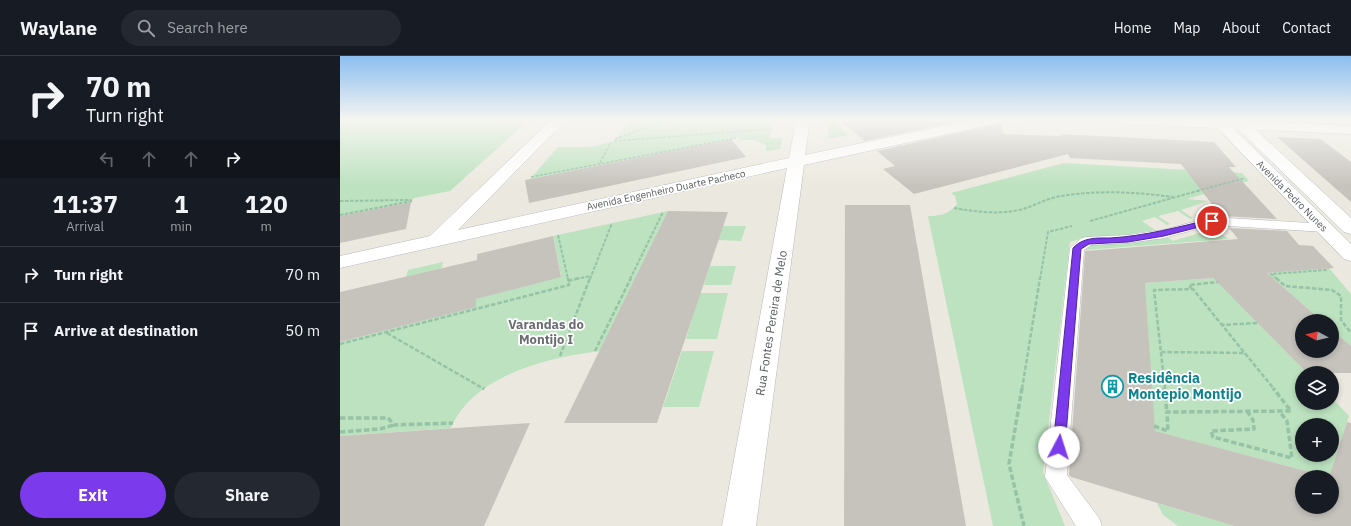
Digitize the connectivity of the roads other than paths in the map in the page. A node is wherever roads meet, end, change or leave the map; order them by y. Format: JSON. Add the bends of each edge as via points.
{"nodes":[{"id":1,"x":537,"y":142,"type":"edge"},
{"id":2,"x":799,"y":142,"type":"edge"},
{"id":3,"x":890,"y":142,"type":"edge"},
{"id":4,"x":1246,"y":142,"type":"edge"},
{"id":5,"x":1251,"y":142,"type":"edge"},
{"id":6,"x":796,"y":162,"type":"junction"},
{"id":7,"x":1325,"y":228,"type":"junction"},
{"id":8,"x":1351,"y":228,"type":"edge"},
{"id":9,"x":437,"y":240,"type":"junction"},
{"id":10,"x":1351,"y":255,"type":"edge"},
{"id":11,"x":340,"y":262,"type":"edge"},
{"id":12,"x":739,"y":526,"type":"edge"},
{"id":13,"x":1090,"y":526,"type":"edge"}],
"edges":[{"from":1,"to":9,"type":"street"},
{"from":2,"to":6,"type":"street","name":"Rua Fontes Pereira de Melo"},
{"from":3,"to":6,"type":"street","name":"Avenida Engenheiro Duarte Pacheco"},
{"from":4,"to":7,"type":"street","name":"Avenida Pedro Nunes"},
{"from":5,"to":8,"type":"street","name":"Avenida Pedro Nunes"},
{"from":6,"to":9,"type":"street","name":"Avenida Engenheiro Duarte Pacheco"},
{"from":6,"to":12,"type":"street","name":"Rua Fontes Pereira de Melo"},
{"from":7,"to":10,"type":"street","name":"Avenida Pedro Nunes"},
{"from":7,"to":13,"type":"lane","via":[[1212,221],[1164,234],[1087,241],[1077,248],[1056,477]]},
{"from":9,"to":11,"type":"street","name":"Avenida Engenheiro Duarte Pacheco"}]}
